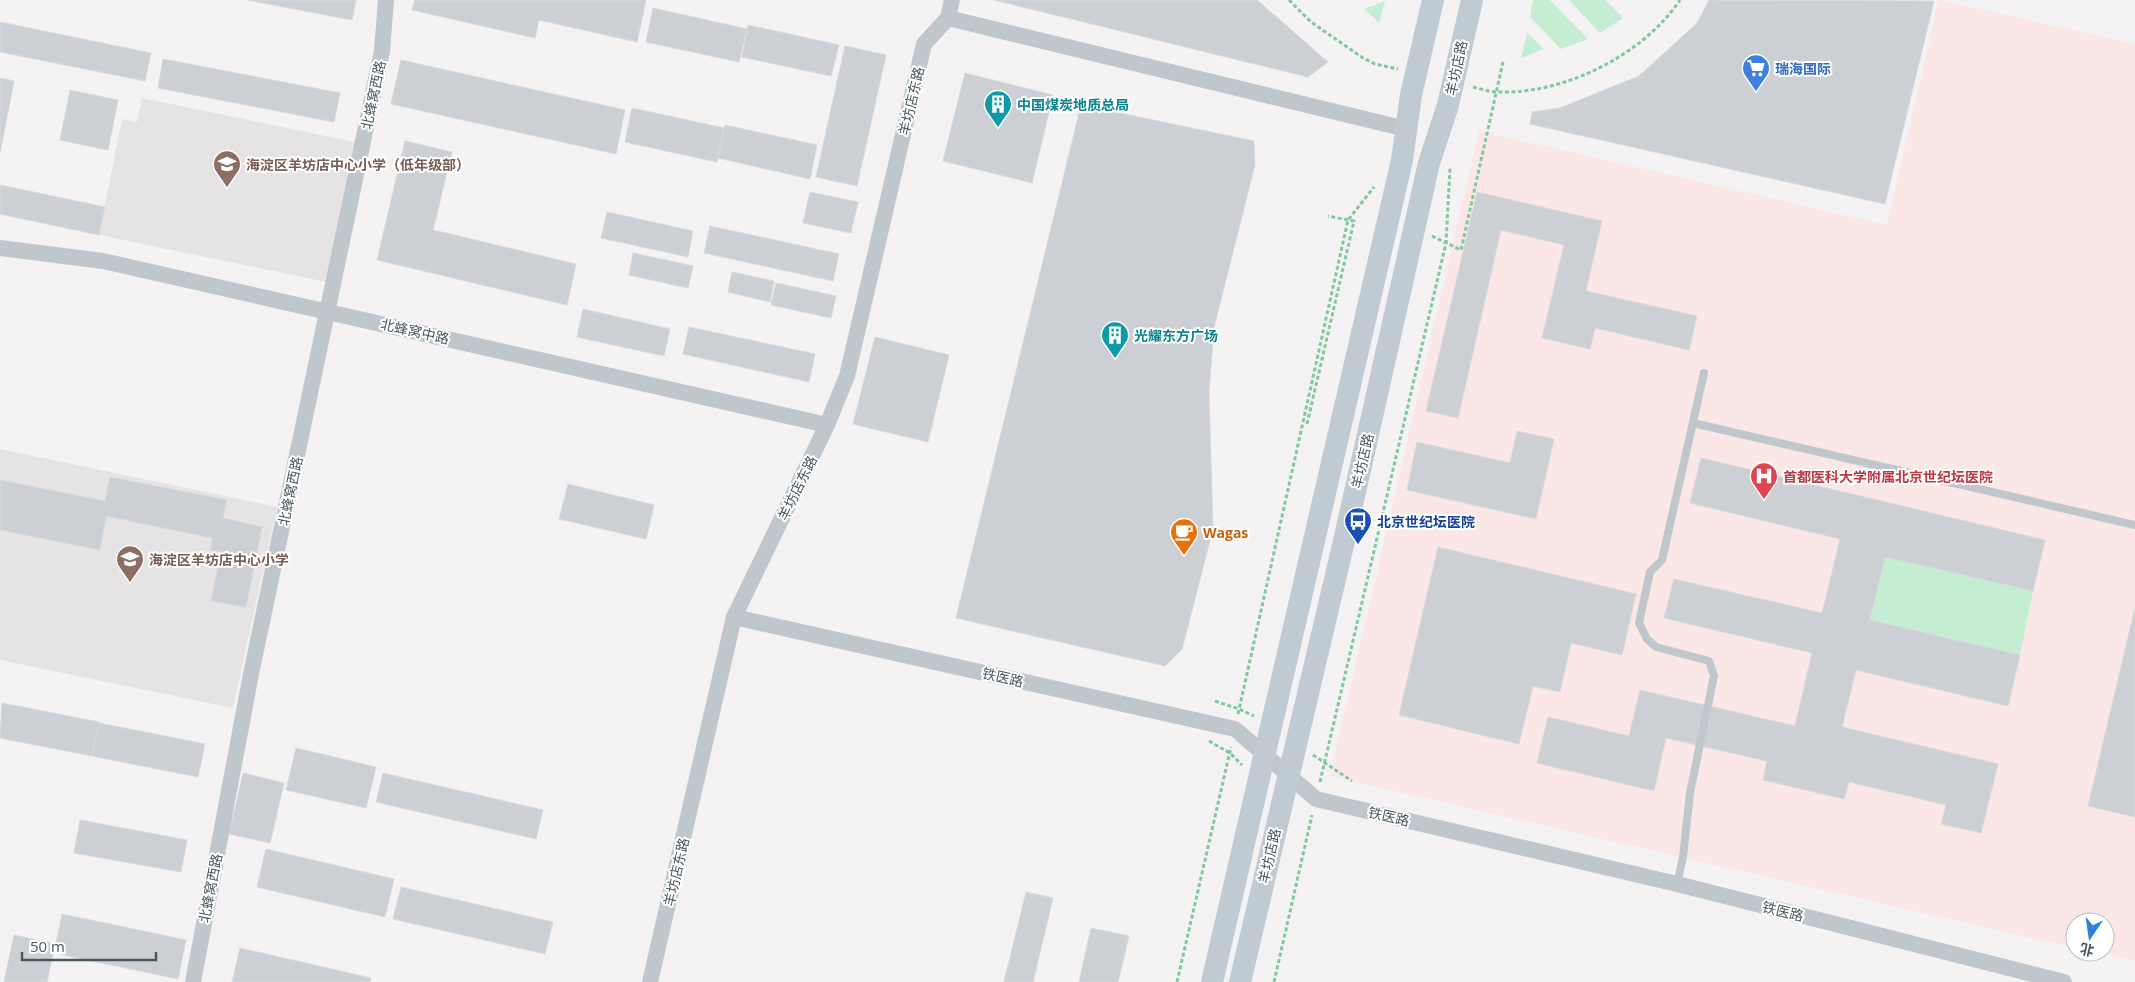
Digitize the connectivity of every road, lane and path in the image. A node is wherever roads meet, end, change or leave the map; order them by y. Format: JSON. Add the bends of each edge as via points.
{"nodes":[{"id":1,"x":386,"y":0,"type":"edge"},
{"id":2,"x":952,"y":0,"type":"edge"},
{"id":3,"x":1289,"y":0,"type":"edge"},
{"id":4,"x":1433,"y":0,"type":"edge"},
{"id":5,"x":1680,"y":0,"type":"edge"},
{"id":6,"x":1470,"y":3,"type":"edge"},
{"id":7,"x":948,"y":18,"type":"junction"},
{"id":8,"x":1503,"y":62,"type":"dead end"},
{"id":9,"x":1402,"y":70,"type":"dead end"},
{"id":10,"x":1466,"y":85,"type":"dead end"},
{"id":11,"x":1496,"y":92,"type":"junction"},
{"id":12,"x":1406,"y":129,"type":"junction"},
{"id":13,"x":1450,"y":164,"type":"dead end"},
{"id":14,"x":1376,"y":184,"type":"dead end"},
{"id":15,"x":1328,"y":216,"type":"dead end"},
{"id":16,"x":1348,"y":220,"type":"junction"},
{"id":17,"x":1446,"y":243,"type":"junction"},
{"id":18,"x":0,"y":248,"type":"edge"},
{"id":19,"x":326,"y":311,"type":"junction"},
{"id":20,"x":1704,"y":374,"type":"dead end"},
{"id":21,"x":1693,"y":423,"type":"junction"},
{"id":22,"x":827,"y":424,"type":"junction"},
{"id":23,"x":1307,"y":424,"type":"dead end"},
{"id":24,"x":2135,"y":525,"type":"edge"},
{"id":25,"x":734,"y":617,"type":"junction"},
{"id":26,"x":1235,"y":729,"type":"junction"},
{"id":27,"x":1265,"y":754,"type":"junction"},
{"id":28,"x":1288,"y":773,"type":"junction"},
{"id":29,"x":1316,"y":799,"type":"junction"},
{"id":30,"x":1677,"y":884,"type":"junction"},
{"id":31,"x":193,"y":982,"type":"edge"},
{"id":32,"x":650,"y":982,"type":"edge"},
{"id":33,"x":1178,"y":982,"type":"edge"},
{"id":34,"x":1212,"y":982,"type":"edge"},
{"id":35,"x":1240,"y":982,"type":"edge"},
{"id":36,"x":1274,"y":982,"type":"edge"},
{"id":37,"x":2064,"y":982,"type":"edge"}],
"edges":[{"from":1,"to":19,"type":"street","name":"北蜂窝西路","via":[[382,51]]},
{"from":2,"to":7,"type":"street"},
{"from":3,"to":9,"type":"path","via":[[1311,22],[1363,58]]},
{"from":4,"to":12,"type":"main road","name":"羊坊店路"},
{"from":5,"to":11,"type":"path","via":[[1640,44],[1608,64],[1577,78],[1524,91]]},
{"from":6,"to":28,"type":"main road","name":"羊坊店路","via":[[1448,105],[1429,163]]},
{"from":7,"to":12,"type":"street"},
{"from":7,"to":22,"type":"street","name":"羊坊店东路","via":[[924,44],[847,376]]},
{"from":8,"to":11,"type":"path"},
{"from":10,"to":11,"type":"path"},
{"from":11,"to":17,"type":"path","via":[[1461,250]]},
{"from":12,"to":27,"type":"main road","name":"羊坊店路","via":[[1402,160]]},
{"from":13,"to":17,"type":"path"},
{"from":14,"to":16,"type":"path"},
{"from":15,"to":16,"type":"path"},
{"from":16,"to":23,"type":"path","via":[[1354,221]]},
{"from":16,"to":26,"type":"path"},
{"from":17,"to":29,"type":"path"},
{"from":18,"to":19,"type":"street","name":"北蜂窝中路","via":[[103,261]]},
{"from":19,"to":22,"type":"street","name":"北蜂窝中路"},
{"from":19,"to":31,"type":"street","name":"北蜂窝西路","via":[[251,674]]},
{"from":20,"to":21,"type":"lane"},
{"from":21,"to":24,"type":"lane"},
{"from":21,"to":30,"type":"lane","via":[[1662,560],[1650,572],[1639,622],[1647,639],[1656,647],[1709,661],[1714,676],[1690,793]]},
{"from":22,"to":25,"type":"street","name":"羊坊店东路"},
{"from":25,"to":26,"type":"street","name":"铁医路"},
{"from":25,"to":32,"type":"street","name":"羊坊店东路"},
{"from":26,"to":27,"type":"street","name":"铁医路"},
{"from":26,"to":33,"type":"path"},
{"from":27,"to":28,"type":"street","name":"铁医路"},
{"from":27,"to":34,"type":"main road","name":"羊坊店路"},
{"from":28,"to":29,"type":"street","name":"铁医路"},
{"from":28,"to":35,"type":"main road","name":"羊坊店路"},
{"from":29,"to":30,"type":"street","name":"铁医路"},
{"from":29,"to":36,"type":"path"},
{"from":30,"to":37,"type":"street","name":"铁医路"}]}
